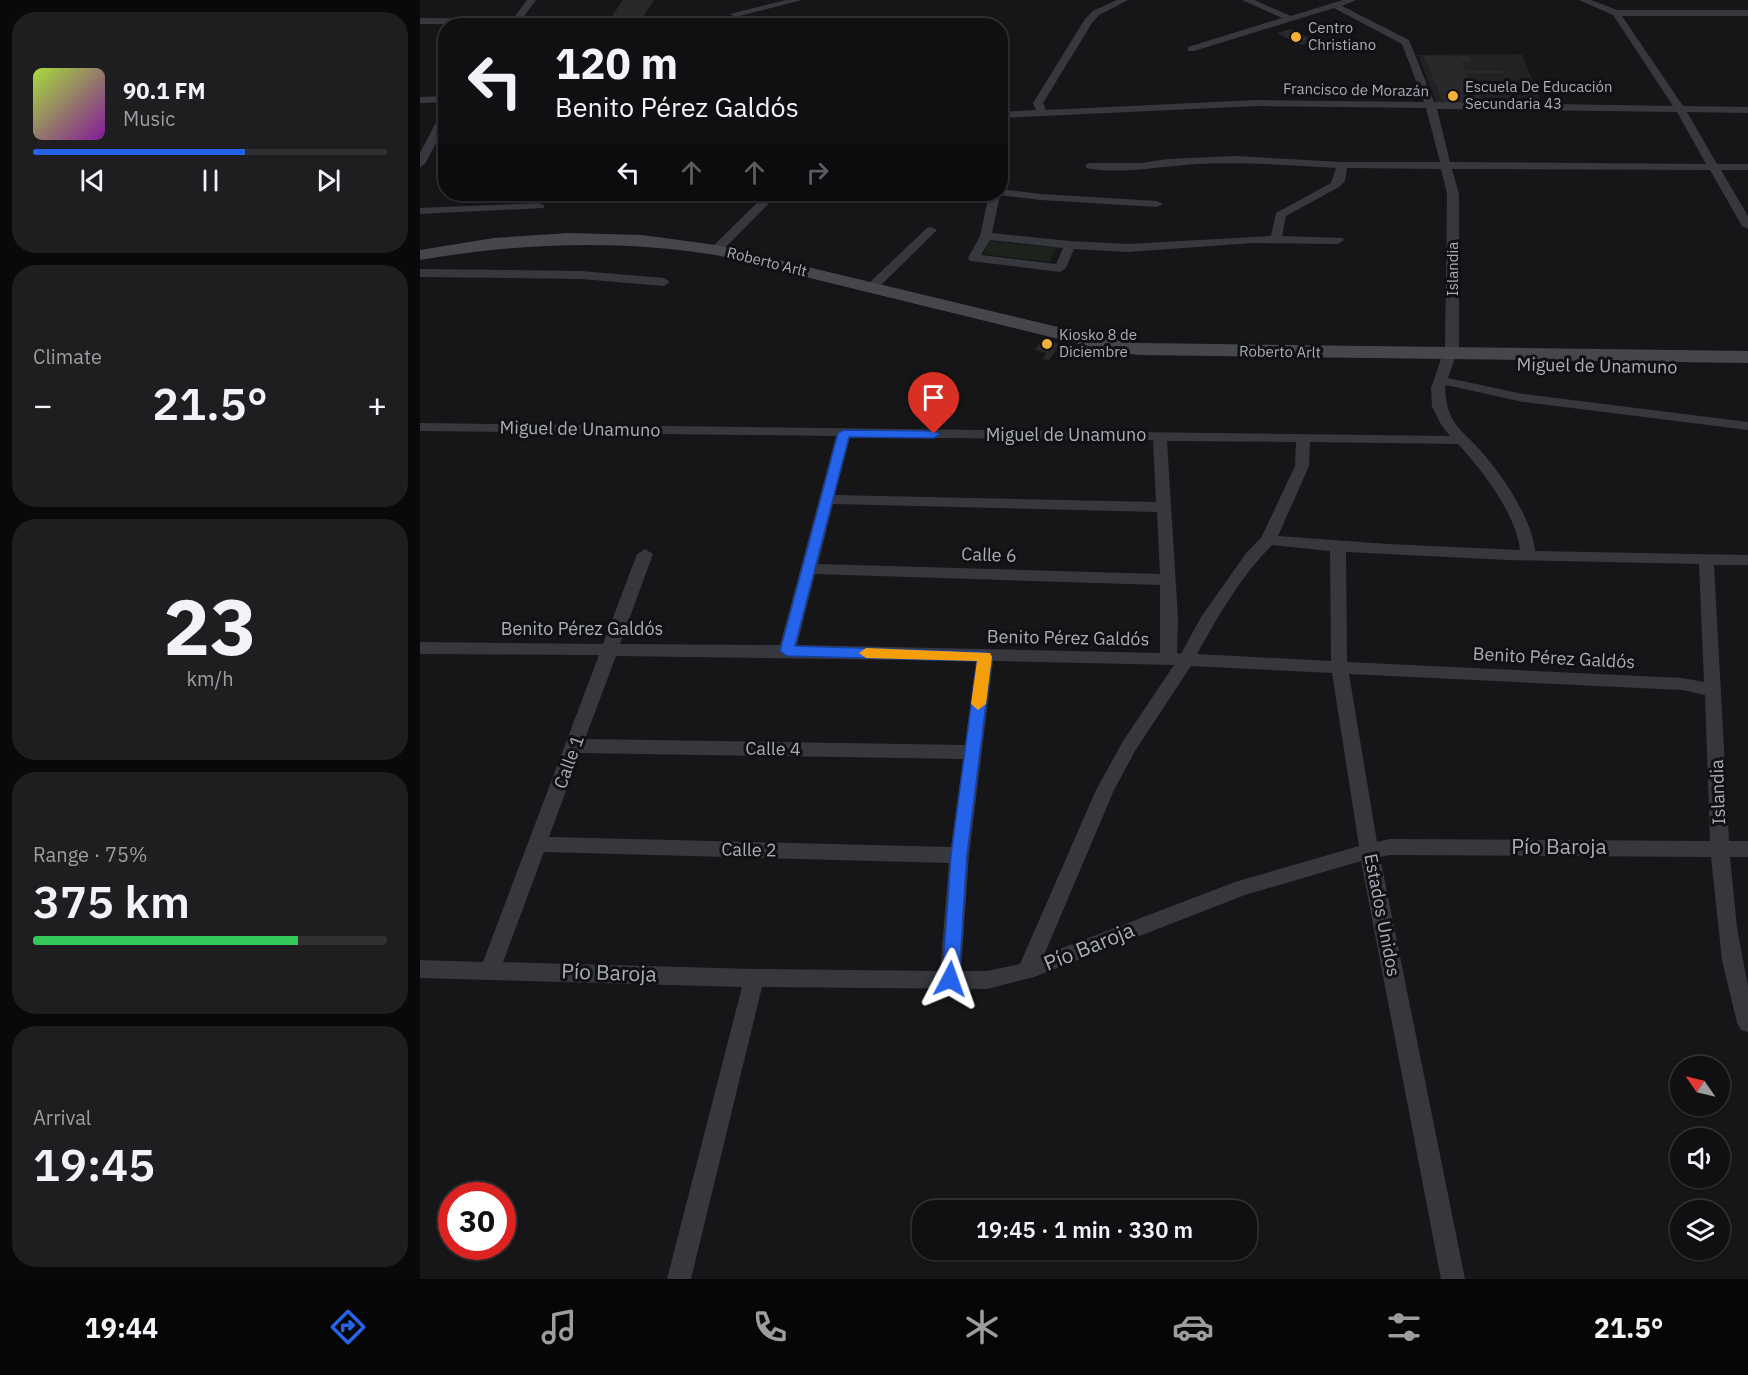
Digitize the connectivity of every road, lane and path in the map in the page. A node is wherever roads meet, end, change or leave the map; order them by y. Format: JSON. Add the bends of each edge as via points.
{"nodes":[{"id":1,"x":532,"y":0,"type":"edge"},
{"id":2,"x":744,"y":0,"type":"edge"},
{"id":3,"x":798,"y":0,"type":"edge"},
{"id":4,"x":1124,"y":0,"type":"edge"},
{"id":5,"x":1246,"y":0,"type":"edge"},
{"id":6,"x":1352,"y":0,"type":"edge"},
{"id":7,"x":1583,"y":0,"type":"edge"},
{"id":8,"x":1334,"y":5,"type":"junction"},
{"id":9,"x":1748,"y":12,"type":"edge"},
{"id":10,"x":1616,"y":13,"type":"junction"},
{"id":11,"x":518,"y":18,"type":"edge"},
{"id":12,"x":736,"y":18,"type":"edge"},
{"id":13,"x":746,"y":18,"type":"edge"},
{"id":14,"x":1289,"y":18,"type":"junction"},
{"id":15,"x":420,"y":21,"type":"edge"},
{"id":16,"x":438,"y":22,"type":"edge"},
{"id":17,"x":1191,"y":50,"type":"dead end"},
{"id":18,"x":438,"y":99,"type":"edge"},
{"id":19,"x":420,"y":100,"type":"edge"},
{"id":20,"x":1431,"y":107,"type":"junction"},
{"id":21,"x":1680,"y":109,"type":"junction"},
{"id":22,"x":1748,"y":110,"type":"edge"},
{"id":23,"x":1042,"y":112,"type":"junction"},
{"id":24,"x":1008,"y":114,"type":"edge"},
{"id":25,"x":438,"y":129,"type":"edge"},
{"id":26,"x":420,"y":164,"type":"edge"},
{"id":27,"x":1342,"y":165,"type":"junction"},
{"id":28,"x":1447,"y":165,"type":"junction"},
{"id":29,"x":1090,"y":166,"type":"dead end"},
{"id":30,"x":1714,"y":166,"type":"junction"},
{"id":31,"x":1748,"y":167,"type":"edge"},
{"id":32,"x":1008,"y":193,"type":"edge"},
{"id":33,"x":764,"y":201,"type":"edge"},
{"id":34,"x":994,"y":201,"type":"edge"},
{"id":35,"x":1156,"y":204,"type":"dead end"},
{"id":36,"x":539,"y":206,"type":"dead end"},
{"id":37,"x":420,"y":211,"type":"edge"},
{"id":38,"x":1748,"y":226,"type":"edge"},
{"id":39,"x":931,"y":230,"type":"dead end"},
{"id":40,"x":986,"y":236,"type":"junction"},
{"id":41,"x":1276,"y":239,"type":"junction"},
{"id":42,"x":1338,"y":240,"type":"dead end"},
{"id":43,"x":1070,"y":245,"type":"junction"},
{"id":44,"x":716,"y":249,"type":"junction"},
{"id":45,"x":420,"y":255,"type":"edge"},
{"id":46,"x":420,"y":273,"type":"edge"},
{"id":47,"x":664,"y":282,"type":"dead end"},
{"id":48,"x":872,"y":287,"type":"junction"},
{"id":49,"x":1748,"y":357,"type":"edge"},
{"id":50,"x":1446,"y":366,"type":"junction"},
{"id":51,"x":1748,"y":368,"type":"edge"},
{"id":52,"x":1748,"y":426,"type":"edge"},
{"id":53,"x":420,"y":427,"type":"edge"},
{"id":54,"x":844,"y":433,"type":"junction"},
{"id":55,"x":1160,"y":436,"type":"junction"},
{"id":56,"x":1303,"y":438,"type":"junction"},
{"id":57,"x":1461,"y":440,"type":"junction"},
{"id":58,"x":826,"y":499,"type":"junction"},
{"id":59,"x":1164,"y":507,"type":"junction"},
{"id":60,"x":1268,"y":540,"type":"junction"},
{"id":61,"x":1338,"y":547,"type":"junction"},
{"id":62,"x":645,"y":554,"type":"dead end"},
{"id":63,"x":1528,"y":555,"type":"junction"},
{"id":64,"x":1706,"y":559,"type":"junction"},
{"id":65,"x":1748,"y":560,"type":"edge"},
{"id":66,"x":809,"y":569,"type":"junction"},
{"id":67,"x":1168,"y":580,"type":"junction"},
{"id":68,"x":420,"y":648,"type":"edge"},
{"id":69,"x":609,"y":649,"type":"junction"},
{"id":70,"x":787,"y":651,"type":"junction"},
{"id":71,"x":985,"y":657,"type":"junction"},
{"id":72,"x":1168,"y":659,"type":"junction"},
{"id":73,"x":1186,"y":660,"type":"junction"},
{"id":74,"x":1339,"y":666,"type":"junction"},
{"id":75,"x":1714,"y":690,"type":"junction"},
{"id":76,"x":575,"y":746,"type":"junction"},
{"id":77,"x":972,"y":752,"type":"junction"},
{"id":78,"x":538,"y":844,"type":"junction"},
{"id":79,"x":1720,"y":848,"type":"junction"},
{"id":80,"x":1748,"y":849,"type":"edge"},
{"id":81,"x":1369,"y":851,"type":"junction"},
{"id":82,"x":959,"y":855,"type":"junction"},
{"id":83,"x":420,"y":969,"type":"edge"},
{"id":84,"x":490,"y":970,"type":"junction"},
{"id":85,"x":1027,"y":971,"type":"junction"},
{"id":86,"x":754,"y":978,"type":"junction"},
{"id":87,"x":950,"y":979,"type":"junction"},
{"id":88,"x":1748,"y":1023,"type":"edge"},
{"id":89,"x":679,"y":1279,"type":"edge"},
{"id":90,"x":1453,"y":1279,"type":"edge"}],
"edges":[{"from":1,"to":11,"type":"street"},
{"from":2,"to":12,"type":"street"},
{"from":3,"to":13,"type":"street"},
{"from":4,"to":23,"type":"street","via":[[1088,21],[1038,103]]},
{"from":5,"to":14,"type":"street"},
{"from":6,"to":8,"type":"street"},
{"from":7,"to":10,"type":"street"},
{"from":8,"to":14,"type":"street"},
{"from":8,"to":20,"type":"street","name":"Islandia","via":[[1406,42]]},
{"from":9,"to":10,"type":"street"},
{"from":10,"to":21,"type":"street"},
{"from":14,"to":17,"type":"street"},
{"from":15,"to":16,"type":"street"},
{"from":18,"to":19,"type":"street"},
{"from":20,"to":21,"type":"street","name":"Francisco de Morazán"},
{"from":20,"to":23,"type":"street","name":"Francisco de Morazán","via":[[1212,103]]},
{"from":20,"to":28,"type":"street","name":"Islandia"},
{"from":21,"to":22,"type":"street","name":"Francisco de Morazán"},
{"from":21,"to":30,"type":"street"},
{"from":23,"to":24,"type":"street","name":"Francisco de Morazán"},
{"from":25,"to":26,"type":"street"},
{"from":27,"to":28,"type":"street"},
{"from":27,"to":29,"type":"street","via":[[1236,159]]},
{"from":27,"to":41,"type":"street","via":[[1335,185],[1280,215]]},
{"from":28,"to":30,"type":"street"},
{"from":28,"to":50,"type":"street","name":"Islandia","via":[[1453,195]]},
{"from":30,"to":31,"type":"street"},
{"from":30,"to":38,"type":"street"},
{"from":32,"to":35,"type":"street"},
{"from":33,"to":44,"type":"street"},
{"from":34,"to":40,"type":"street"},
{"from":36,"to":37,"type":"street"},
{"from":39,"to":48,"type":"street"},
{"from":40,"to":43,"type":"street"},
{"from":40,"to":43,"type":"street","via":[[974,258],[1060,268]]},
{"from":41,"to":42,"type":"street"},
{"from":41,"to":43,"type":"street","via":[[1128,248]]},
{"from":44,"to":45,"type":"street","name":"Roberto Arlt","via":[[602,236],[514,242]]},
{"from":44,"to":48,"type":"street","name":"Roberto Arlt"},
{"from":46,"to":47,"type":"street","via":[[581,275]]},
{"from":48,"to":50,"type":"street","name":"Roberto Arlt","via":[[1161,360]]},
{"from":49,"to":50,"type":"street","name":"Miguel de Unamuno"},
{"from":50,"to":51,"type":"street","name":"Miguel de Unamuno"},
{"from":50,"to":52,"type":"street","via":[[1523,398]]},
{"from":50,"to":57,"type":"street","name":"Islandia","via":[[1438,388],[1438,407]]},
{"from":53,"to":54,"type":"street","name":"Miguel de Unamuno"},
{"from":54,"to":55,"type":"street","name":"Miguel de Unamuno"},
{"from":54,"to":58,"type":"street"},
{"from":55,"to":56,"type":"street","name":"Miguel de Unamuno"},
{"from":55,"to":59,"type":"street"},
{"from":56,"to":57,"type":"street","name":"Miguel de Unamuno"},
{"from":56,"to":60,"type":"street","via":[[1302,466]]},
{"from":57,"to":63,"type":"street","name":"Islandia","via":[[1481,460],[1516,513],[1526,535]]},
{"from":58,"to":59,"type":"street"},
{"from":58,"to":66,"type":"street"},
{"from":59,"to":67,"type":"street"},
{"from":60,"to":61,"type":"street"},
{"from":60,"to":73,"type":"street","via":[[1252,556]]},
{"from":61,"to":63,"type":"street"},
{"from":61,"to":74,"type":"street","name":"Estados Unidos"},
{"from":62,"to":69,"type":"street","name":"Calle 1"},
{"from":63,"to":64,"type":"street"},
{"from":64,"to":65,"type":"street"},
{"from":64,"to":75,"type":"street","name":"Islandia"},
{"from":66,"to":67,"type":"street","name":"Calle 6"},
{"from":66,"to":70,"type":"street"},
{"from":67,"to":72,"type":"street"},
{"from":68,"to":69,"type":"street","name":"Benito Pérez Galdós"},
{"from":69,"to":70,"type":"street","name":"Benito Pérez Galdós"},
{"from":69,"to":76,"type":"street","name":"Calle 1"},
{"from":70,"to":71,"type":"street","name":"Benito Pérez Galdós"},
{"from":71,"to":72,"type":"street","name":"Benito Pérez Galdós"},
{"from":71,"to":77,"type":"street"},
{"from":72,"to":73,"type":"street","name":"Benito Pérez Galdós"},
{"from":73,"to":74,"type":"street","name":"Benito Pérez Galdós"},
{"from":73,"to":85,"type":"street","via":[[1129,746],[1106,790]]},
{"from":74,"to":75,"type":"street","name":"Benito Pérez Galdós","via":[[1682,684]]},
{"from":74,"to":81,"type":"street","name":"Estados Unidos"},
{"from":75,"to":79,"type":"street","name":"Islandia"},
{"from":76,"to":77,"type":"street","name":"Calle 4"},
{"from":76,"to":78,"type":"street","name":"Calle 1"},
{"from":77,"to":82,"type":"street"},
{"from":78,"to":82,"type":"street","name":"Calle 2"},
{"from":78,"to":84,"type":"street","name":"Calle 1"},
{"from":79,"to":80,"type":"street","name":"Pío Baroja"},
{"from":79,"to":81,"type":"street","name":"Pío Baroja","via":[[1407,846]]},
{"from":79,"to":88,"type":"street","name":"Islandia","via":[[1732,969]]},
{"from":81,"to":85,"type":"street","name":"Pío Baroja","via":[[1242,888]]},
{"from":81,"to":90,"type":"street","name":"Estados Unidos"},
{"from":82,"to":87,"type":"street"},
{"from":83,"to":84,"type":"street","name":"Pío Baroja"},
{"from":84,"to":86,"type":"street","name":"Pío Baroja"},
{"from":85,"to":87,"type":"street","name":"Pío Baroja","via":[[987,980]]},
{"from":86,"to":87,"type":"street","name":"Pío Baroja"},
{"from":86,"to":89,"type":"street"}]}
